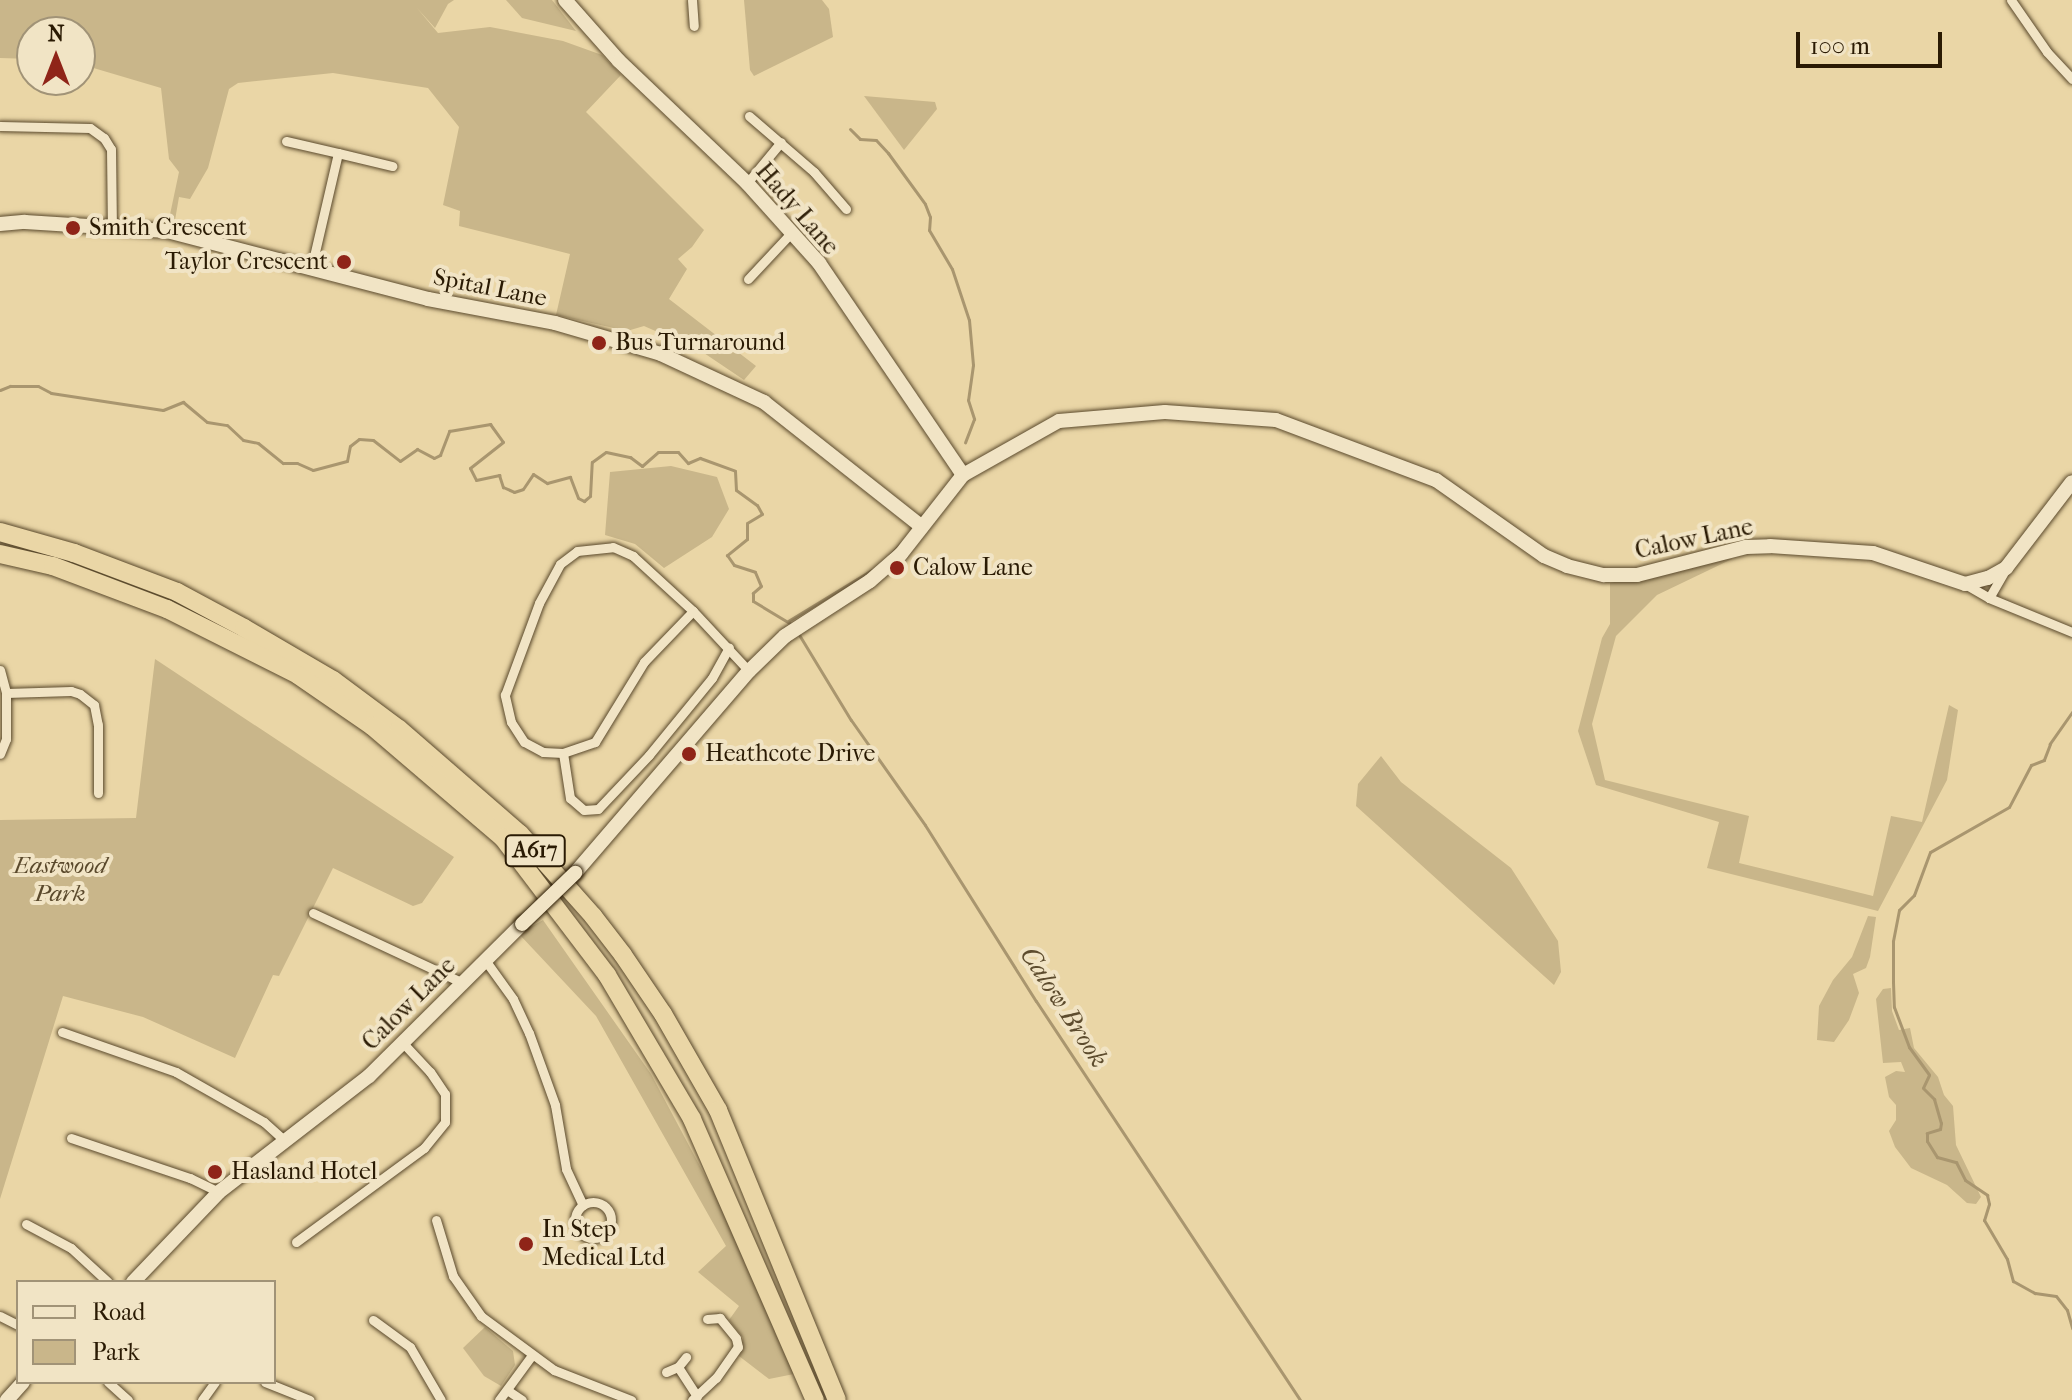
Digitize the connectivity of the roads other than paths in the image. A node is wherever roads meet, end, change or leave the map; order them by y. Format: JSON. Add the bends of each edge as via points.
{"nodes":[{"id":1,"x":692,"y":0,"type":"edge"},
{"id":2,"x":2011,"y":0,"type":"edge"},
{"id":3,"x":573,"y":3,"type":"edge"},
{"id":4,"x":694,"y":26,"type":"dead end"},
{"id":5,"x":2072,"y":79,"type":"edge"},
{"id":6,"x":749,"y":116,"type":"dead end"},
{"id":7,"x":0,"y":126,"type":"edge"},
{"id":8,"x":286,"y":141,"type":"dead end"},
{"id":9,"x":781,"y":142,"type":"junction"},
{"id":10,"x":338,"y":153,"type":"junction"},
{"id":11,"x":392,"y":166,"type":"dead end"},
{"id":12,"x":747,"y":183,"type":"junction"},
{"id":13,"x":846,"y":209,"type":"dead end"},
{"id":14,"x":0,"y":224,"type":"edge"},
{"id":15,"x":112,"y":227,"type":"junction"},
{"id":16,"x":792,"y":232,"type":"junction"},
{"id":17,"x":311,"y":269,"type":"junction"},
{"id":18,"x":748,"y":279,"type":"dead end"},
{"id":19,"x":963,"y":475,"type":"junction"},
{"id":20,"x":2072,"y":482,"type":"edge"},
{"id":21,"x":922,"y":527,"type":"junction"},
{"id":22,"x":0,"y":532,"type":"edge"},
{"id":23,"x":0,"y":554,"type":"edge"},
{"id":24,"x":2006,"y":568,"type":"junction"},
{"id":25,"x":1965,"y":584,"type":"junction"},
{"id":26,"x":1989,"y":598,"type":"junction"},
{"id":27,"x":693,"y":611,"type":"junction"},
{"id":28,"x":2072,"y":632,"type":"edge"},
{"id":29,"x":729,"y":647,"type":"junction"},
{"id":30,"x":0,"y":670,"type":"edge"},
{"id":31,"x":749,"y":671,"type":"junction"},
{"id":32,"x":6,"y":693,"type":"junction"},
{"id":33,"x":563,"y":753,"type":"junction"},
{"id":34,"x":0,"y":754,"type":"edge"},
{"id":35,"x":98,"y":793,"type":"dead end"},
{"id":36,"x":313,"y":913,"type":"dead end"},
{"id":37,"x":485,"y":960,"type":"junction"},
{"id":38,"x":461,"y":982,"type":"junction"},
{"id":39,"x":62,"y":1032,"type":"dead end"},
{"id":40,"x":403,"y":1043,"type":"junction"},
{"id":41,"x":71,"y":1138,"type":"dead end"},
{"id":42,"x":284,"y":1140,"type":"junction"},
{"id":43,"x":219,"y":1192,"type":"junction"},
{"id":44,"x":583,"y":1205,"type":"junction"},
{"id":45,"x":436,"y":1220,"type":"dead end"},
{"id":46,"x":26,"y":1224,"type":"dead end"},
{"id":47,"x":440,"y":1236,"type":"junction"},
{"id":48,"x":429,"y":1238,"type":"dead end"},
{"id":49,"x":296,"y":1242,"type":"dead end"},
{"id":50,"x":106,"y":1280,"type":"edge"},
{"id":51,"x":135,"y":1280,"type":"edge"},
{"id":52,"x":716,"y":1315,"type":"dead end"},
{"id":53,"x":373,"y":1320,"type":"dead end"},
{"id":54,"x":532,"y":1355,"type":"junction"},
{"id":55,"x":686,"y":1357,"type":"dead end"},
{"id":56,"x":678,"y":1367,"type":"junction"},
{"id":57,"x":666,"y":1372,"type":"dead end"},
{"id":58,"x":21,"y":1384,"type":"edge"},
{"id":59,"x":110,"y":1384,"type":"edge"},
{"id":60,"x":270,"y":1384,"type":"edge"},
{"id":61,"x":507,"y":1390,"type":"junction"},
{"id":62,"x":695,"y":1398,"type":"edge"},
{"id":63,"x":7,"y":1400,"type":"edge"},
{"id":64,"x":128,"y":1400,"type":"edge"},
{"id":65,"x":310,"y":1400,"type":"edge"},
{"id":66,"x":441,"y":1400,"type":"edge"},
{"id":67,"x":499,"y":1400,"type":"edge"},
{"id":68,"x":522,"y":1400,"type":"edge"},
{"id":69,"x":631,"y":1400,"type":"edge"},
{"id":70,"x":815,"y":1400,"type":"edge"},
{"id":71,"x":837,"y":1400,"type":"edge"}],
"edges":[{"from":1,"to":4,"type":"street"},
{"from":2,"to":5,"type":"street"},
{"from":3,"to":12,"type":"street","name":"Hady Lane","via":[[619,61]]},
{"from":6,"to":9,"type":"street"},
{"from":7,"to":15,"type":"street","via":[[90,128],[104,138],[111,149]]},
{"from":8,"to":10,"type":"street"},
{"from":9,"to":12,"type":"street"},
{"from":9,"to":13,"type":"street"},
{"from":10,"to":11,"type":"street"},
{"from":10,"to":17,"type":"street"},
{"from":12,"to":16,"type":"street","name":"Hady Lane"},
{"from":14,"to":15,"type":"street","name":"Spital Lane"},
{"from":15,"to":17,"type":"street","name":"Spital Lane","via":[[173,232]]},
{"from":16,"to":18,"type":"street"},
{"from":16,"to":19,"type":"street","name":"Hady Lane","via":[[819,263]]},
{"from":17,"to":21,"type":"street","name":"Spital Lane","via":[[428,299],[555,323],[661,354],[764,402]]},
{"from":19,"to":21,"type":"street","name":"Calow Lane"},
{"from":19,"to":25,"type":"street","name":"Calow Lane","via":[[1059,421],[1165,412],[1247,416],[1304,429],[1436,480],[1515,537],[1567,566],[1604,575],[1637,575],[1746,547],[1770,546],[1873,553]]},
{"from":20,"to":24,"type":"street"},
{"from":21,"to":31,"type":"street","name":"Calow Lane","via":[[870,581],[785,636]]},
{"from":22,"to":71,"type":"highway","number":"A617","via":[[177,592],[244,628],[333,680],[399,729],[520,834],[623,955],[718,1110]]},
{"from":23,"to":70,"type":"highway","number":"A617","via":[[53,566],[167,609],[298,675],[372,726],[503,838],[607,975],[692,1119]]},
{"from":24,"to":25,"type":"street"},
{"from":24,"to":26,"type":"street"},
{"from":25,"to":26,"type":"street"},
{"from":26,"to":28,"type":"street"},
{"from":27,"to":29,"type":"street"},
{"from":27,"to":33,"type":"street","via":[[644,662],[595,742]]},
{"from":27,"to":33,"type":"street","via":[[633,556],[613,547],[577,551],[560,564],[539,603],[505,695],[511,722],[524,742],[543,752]]},
{"from":29,"to":31,"type":"street"},
{"from":29,"to":33,"type":"street","via":[[712,678],[598,809],[584,810],[570,798]]},
{"from":30,"to":32,"type":"street"},
{"from":31,"to":37,"type":"street","name":"Calow Lane","bridge":true,"via":[[575,873]]},
{"from":32,"to":34,"type":"street","via":[[6,739]]},
{"from":32,"to":35,"type":"street","via":[[71,691],[87,698],[97,714],[93,776]]},
{"from":36,"to":38,"type":"street"},
{"from":37,"to":38,"type":"street","name":"Calow Lane"},
{"from":37,"to":44,"type":"street","via":[[529,1033],[555,1105],[566,1169]]},
{"from":38,"to":40,"type":"street","name":"Calow Lane"},
{"from":39,"to":42,"type":"street","via":[[176,1072],[264,1122]]},
{"from":40,"to":42,"type":"street","name":"Calow Lane","via":[[369,1076]]},
{"from":40,"to":49,"type":"street","via":[[445,1094],[445,1122],[424,1148],[311,1239]]},
{"from":41,"to":43,"type":"street"},
{"from":42,"to":43,"type":"street","name":"Calow Lane"},
{"from":43,"to":51,"type":"street","name":"Calow Lane"},
{"from":44,"to":44,"type":"street","via":[[576,1215],[579,1232],[591,1239],[605,1235],[612,1223],[608,1210],[596,1202]]},
{"from":45,"to":47,"type":"street"},
{"from":46,"to":50,"type":"street","via":[[74,1244]]},
{"from":47,"to":48,"type":"street"},
{"from":47,"to":54,"type":"street","via":[[447,1263],[471,1304]]},
{"from":52,"to":62,"type":"street","via":[[736,1338],[737,1351]]},
{"from":53,"to":66,"type":"street","via":[[390,1325],[410,1347]]},
{"from":54,"to":61,"type":"street"},
{"from":54,"to":69,"type":"street","via":[[572,1380]]},
{"from":55,"to":56,"type":"street"},
{"from":56,"to":57,"type":"street"},
{"from":56,"to":62,"type":"street"},
{"from":58,"to":63,"type":"street"},
{"from":59,"to":64,"type":"street"},
{"from":60,"to":65,"type":"street"},
{"from":61,"to":67,"type":"street"},
{"from":61,"to":68,"type":"street"}]}
